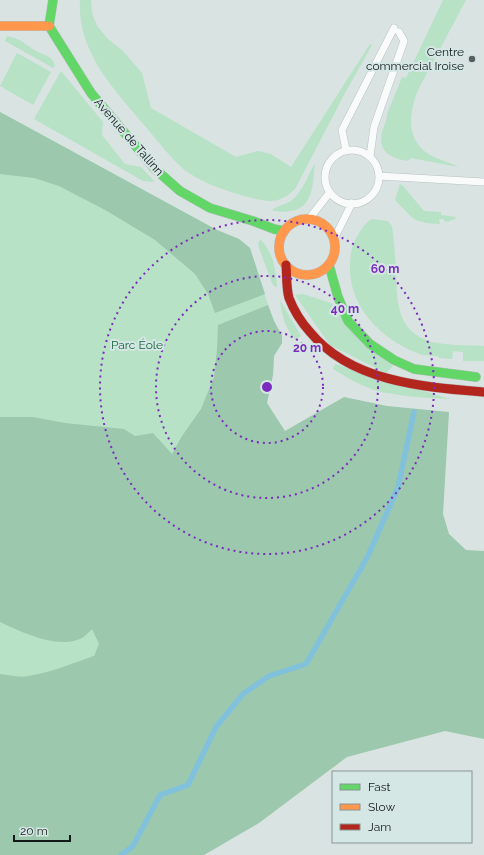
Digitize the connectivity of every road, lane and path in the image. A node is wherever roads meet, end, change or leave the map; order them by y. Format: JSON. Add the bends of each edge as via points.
{"nodes":[{"id":1,"x":53,"y":0,"type":"edge"},
{"id":2,"x":0,"y":26,"type":"edge"},
{"id":3,"x":49,"y":26,"type":"junction"},
{"id":4,"x":346,"y":150,"type":"junction"},
{"id":5,"x":370,"y":156,"type":"junction"},
{"id":6,"x":379,"y":176,"type":"junction"},
{"id":7,"x":484,"y":182,"type":"edge"},
{"id":8,"x":330,"y":192,"type":"junction"},
{"id":9,"x":352,"y":204,"type":"junction"},
{"id":10,"x":310,"y":219,"type":"junction"},
{"id":11,"x":284,"y":231,"type":"junction"},
{"id":12,"x":334,"y":239,"type":"junction"},
{"id":13,"x":286,"y":265,"type":"junction"},
{"id":14,"x":329,"y":265,"type":"junction"},
{"id":15,"x":484,"y":378,"type":"edge"},
{"id":16,"x":484,"y":392,"type":"edge"}],
"edges":[{"from":1,"to":3,"type":"street"},
{"from":2,"to":3,"type":"street"},
{"from":3,"to":11,"type":"street","name":"Avenue de Tallinn","via":[[91,93],[155,170],[180,191],[210,208]]},
{"from":4,"to":5,"type":"lane","via":[[363,152]]},
{"from":4,"to":5,"type":"lane","via":[[342,130],[396,30],[404,41],[374,127]]},
{"from":4,"to":8,"type":"lane","via":[[338,154],[327,167],[326,179]]},
{"from":5,"to":6,"type":"lane","via":[[375,162]]},
{"from":6,"to":7,"type":"lane"},
{"from":6,"to":9,"type":"lane","via":[[374,192],[361,202]]},
{"from":8,"to":9,"type":"lane","via":[[336,198]]},
{"from":8,"to":10,"type":"lane"},
{"from":9,"to":12,"type":"lane"},
{"from":10,"to":11,"type":"street","via":[[300,220]]},
{"from":10,"to":12,"type":"street","via":[[325,225]]},
{"from":11,"to":13,"type":"street","via":[[280,248]]},
{"from":12,"to":14,"type":"street","via":[[334,257]]},
{"from":13,"to":14,"type":"street","via":[[303,274],[321,271]]},
{"from":13,"to":16,"type":"street","via":[[288,293],[297,316],[309,334],[334,355],[380,377],[414,385]]},
{"from":14,"to":15,"type":"street","via":[[348,321],[370,344],[394,360],[414,369]]}]}
